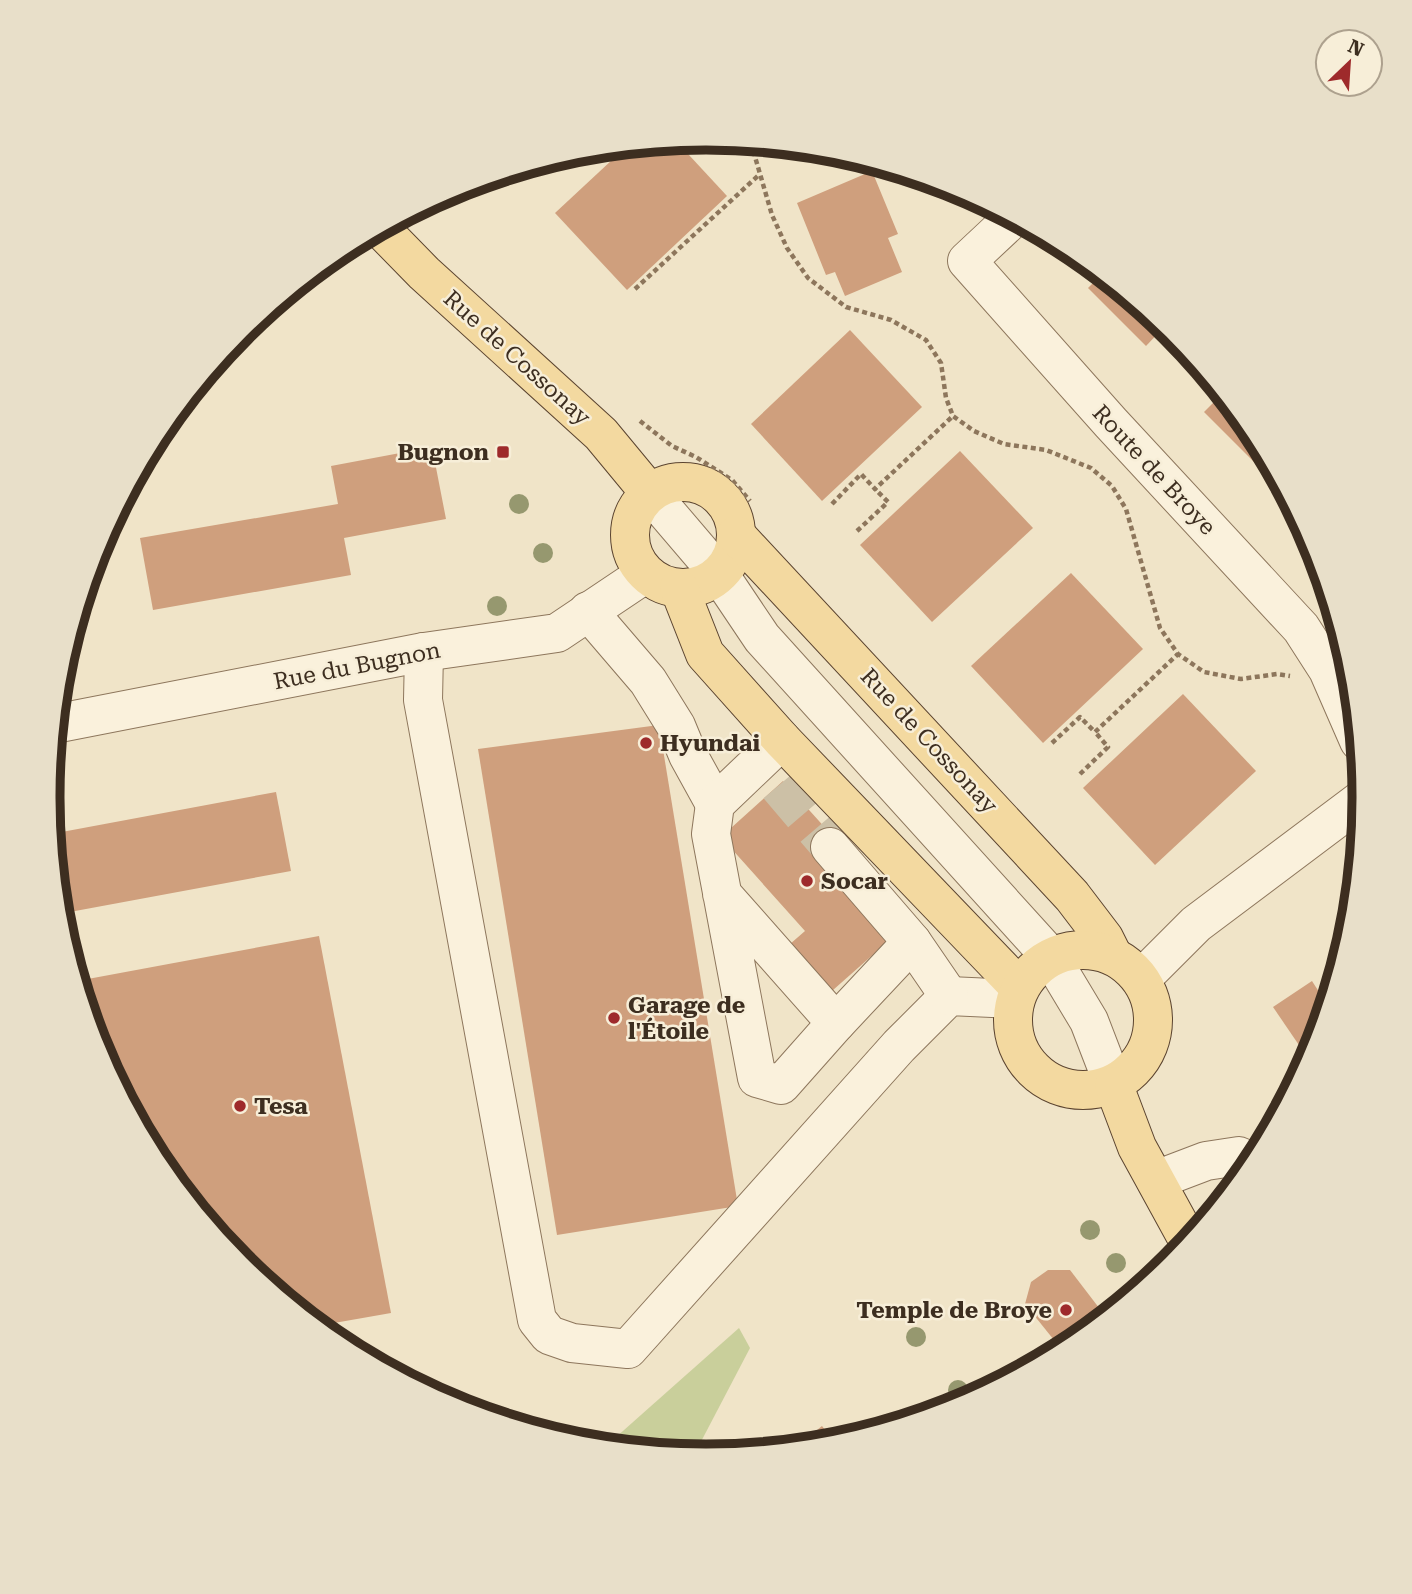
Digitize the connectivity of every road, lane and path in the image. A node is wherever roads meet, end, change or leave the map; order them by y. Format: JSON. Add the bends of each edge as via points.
{"nodes":[{"id":1,"x":754,"y":153,"type":"edge"},
{"id":2,"x":760,"y":174,"type":"junction"},
{"id":3,"x":1006,"y":225,"type":"edge"},
{"id":4,"x":387,"y":235,"type":"edge"},
{"id":5,"x":635,"y":289,"type":"dead end"},
{"id":6,"x":953,"y":416,"type":"junction"},
{"id":7,"x":875,"y":489,"type":"junction"},
{"id":8,"x":649,"y":492,"type":"junction"},
{"id":9,"x":832,"y":504,"type":"dead end"},
{"id":10,"x":857,"y":531,"type":"dead end"},
{"id":11,"x":736,"y":535,"type":"junction"},
{"id":12,"x":719,"y":574,"type":"junction"},
{"id":13,"x":662,"y":581,"type":"junction"},
{"id":14,"x":588,"y":611,"type":"junction"},
{"id":15,"x":424,"y":652,"type":"junction"},
{"id":16,"x":1178,"y":654,"type":"junction"},
{"id":17,"x":1326,"y":667,"type":"edge"},
{"id":18,"x":1347,"y":714,"type":"edge"},
{"id":19,"x":64,"y":722,"type":"edge"},
{"id":20,"x":1095,"y":732,"type":"junction"},
{"id":21,"x":1052,"y":743,"type":"dead end"},
{"id":22,"x":772,"y":763,"type":"junction"},
{"id":23,"x":1080,"y":774,"type":"dead end"},
{"id":24,"x":715,"y":804,"type":"junction"},
{"id":25,"x":1352,"y":807,"type":"edge"},
{"id":26,"x":830,"y":847,"type":"tunnel mouth"},
{"id":27,"x":722,"y":894,"type":"junction"},
{"id":28,"x":912,"y":942,"type":"junction"},
{"id":29,"x":1112,"y":954,"type":"junction"},
{"id":30,"x":1050,"y":956,"type":"junction"},
{"id":31,"x":1142,"y":978,"type":"junction"},
{"id":32,"x":1016,"y":993,"type":"junction"},
{"id":33,"x":949,"y":996,"type":"junction"},
{"id":34,"x":836,"y":1023,"type":"junction"},
{"id":35,"x":1114,"y":1086,"type":"junction"},
{"id":36,"x":1243,"y":1158,"type":"edge"},
{"id":37,"x":1156,"y":1180,"type":"junction"},
{"id":38,"x":1184,"y":1232,"type":"edge"}],
"edges":[{"from":1,"to":2,"type":"path"},
{"from":2,"to":5,"type":"path"},
{"from":2,"to":6,"type":"path","via":[[787,248],[808,278],[846,307],[891,320],[926,340],[941,363]]},
{"from":3,"to":17,"type":"street","name":"Route de Broye","via":[[967,261],[1301,628]]},
{"from":4,"to":8,"type":"main road","name":"Rue de Cossonay","via":[[601,434]]},
{"from":6,"to":7,"type":"path"},
{"from":6,"to":16,"type":"path","via":[[1004,444],[1046,450],[1091,468],[1112,486],[1126,509],[1160,628]]},
{"from":7,"to":9,"type":"path","via":[[861,474]]},
{"from":7,"to":10,"type":"path","via":[[888,502]]},
{"from":8,"to":11,"type":"main road","name":"Rue de Cossonay","via":[[677,481],[706,486],[728,506]]},
{"from":8,"to":12,"type":"street"},
{"from":8,"to":13,"type":"main road","via":[[631,517],[629,547]]},
{"from":11,"to":12,"type":"main road","via":[[732,556]]},
{"from":11,"to":29,"type":"main road","name":"Rue de Cossonay","via":[[1072,896]]},
{"from":12,"to":13,"type":"main road","via":[[700,585]]},
{"from":12,"to":30,"type":"street","via":[[767,644]]},
{"from":13,"to":14,"type":"street","name":"Rue du Bugnon"},
{"from":13,"to":22,"type":"main road"},
{"from":14,"to":15,"type":"street","name":"Rue du Bugnon","via":[[557,633]]},
{"from":14,"to":24,"type":"street","via":[[648,681]]},
{"from":15,"to":19,"type":"street","name":"Rue du Bugnon"},
{"from":15,"to":33,"type":"street","via":[[423,700],[537,1320],[550,1335],[572,1343],[628,1349]]},
{"from":16,"to":17,"type":"path","via":[[1204,672],[1241,678]]},
{"from":16,"to":20,"type":"path"},
{"from":17,"to":18,"type":"street","name":"Route de Broye"},
{"from":20,"to":21,"type":"path","via":[[1080,717]]},
{"from":20,"to":23,"type":"path","via":[[1108,747]]},
{"from":22,"to":24,"type":"street"},
{"from":22,"to":32,"type":"main road"},
{"from":24,"to":27,"type":"street","via":[[711,834]]},
{"from":25,"to":31,"type":"street","via":[[1196,923]]},
{"from":26,"to":28,"type":"street"},
{"from":27,"to":34,"type":"street"},
{"from":27,"to":34,"type":"street","via":[[757,1078],[781,1085]]},
{"from":28,"to":33,"type":"street"},
{"from":28,"to":34,"type":"street"},
{"from":29,"to":30,"type":"main road","via":[[1081,948]]},
{"from":29,"to":31,"type":"main road"},
{"from":30,"to":32,"type":"main road"},
{"from":30,"to":35,"type":"street","via":[[1089,1021]]},
{"from":31,"to":35,"type":"main road","via":[[1156,1020],[1144,1059]]},
{"from":32,"to":33,"type":"street"},
{"from":32,"to":35,"type":"main road","via":[[1014,1040],[1036,1075],[1073,1091]]},
{"from":35,"to":37,"type":"main road","via":[[1137,1147]]},
{"from":36,"to":37,"type":"street","via":[[1206,1161]]},
{"from":37,"to":38,"type":"main road"}]}
